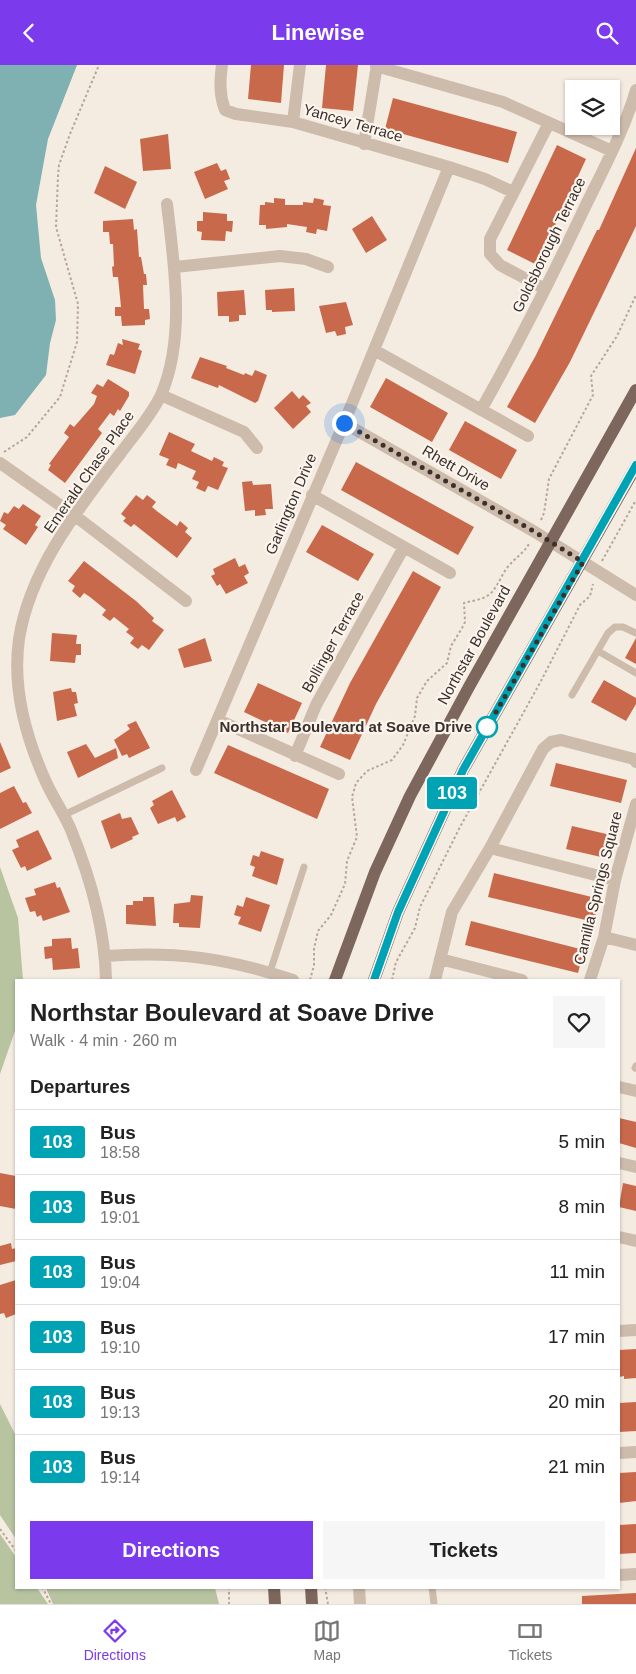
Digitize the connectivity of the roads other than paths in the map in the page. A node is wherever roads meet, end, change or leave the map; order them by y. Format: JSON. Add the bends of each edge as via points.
{"nodes":[{"id":1,"x":222,"y":65,"type":"edge"},
{"id":2,"x":300,"y":65,"type":"edge"},
{"id":3,"x":377,"y":66,"type":"edge"},
{"id":4,"x":636,"y":90,"type":"edge"},
{"id":5,"x":293,"y":122,"type":"junction"},
{"id":6,"x":549,"y":123,"type":"junction"},
{"id":7,"x":364,"y":144,"type":"junction"},
{"id":8,"x":612,"y":151,"type":"junction"},
{"id":9,"x":449,"y":167,"type":"junction"},
{"id":10,"x":513,"y":192,"type":"junction"},
{"id":11,"x":167,"y":204,"type":"dead end"},
{"id":12,"x":175,"y":267,"type":"junction"},
{"id":13,"x":328,"y":267,"type":"dead end"},
{"id":14,"x":545,"y":289,"type":"junction"},
{"id":15,"x":374,"y":349,"type":"junction"},
{"id":16,"x":636,"y":390,"type":"edge"},
{"id":17,"x":161,"y":395,"type":"junction"},
{"id":18,"x":481,"y":410,"type":"junction"},
{"id":19,"x":344,"y":423,"type":"junction"},
{"id":20,"x":528,"y":436,"type":"dead end"},
{"id":21,"x":257,"y":448,"type":"dead end"},
{"id":22,"x":0,"y":463,"type":"edge"},
{"id":23,"x":636,"y":465,"type":"edge"},
{"id":24,"x":312,"y":495,"type":"junction"},
{"id":25,"x":74,"y":515,"type":"junction"},
{"id":26,"x":551,"y":541,"type":"junction"},
{"id":27,"x":404,"y":547,"type":"junction"},
{"id":28,"x":583,"y":562,"type":"junction"},
{"id":29,"x":450,"y":573,"type":"dead end"},
{"id":30,"x":636,"y":595,"type":"edge"},
{"id":31,"x":186,"y":601,"type":"dead end"},
{"id":32,"x":636,"y":633,"type":"edge"},
{"id":33,"x":598,"y":651,"type":"junction"},
{"id":34,"x":636,"y":673,"type":"edge"},
{"id":35,"x":572,"y":695,"type":"dead end"},
{"id":36,"x":218,"y":720,"type":"junction"},
{"id":37,"x":295,"y":756,"type":"junction"},
{"id":38,"x":636,"y":762,"type":"edge"},
{"id":39,"x":162,"y":768,"type":"dead end"},
{"id":40,"x":196,"y":770,"type":"dead end"},
{"id":41,"x":339,"y":774,"type":"dead end"},
{"id":42,"x":636,"y":804,"type":"edge"},
{"id":43,"x":64,"y":815,"type":"junction"},
{"id":44,"x":490,"y":848,"type":"junction"},
{"id":45,"x":304,"y":867,"type":"dead end"},
{"id":46,"x":615,"y":880,"type":"junction"},
{"id":47,"x":604,"y":937,"type":"junction"},
{"id":48,"x":636,"y":945,"type":"edge"},
{"id":49,"x":106,"y":956,"type":"junction"},
{"id":50,"x":440,"y":959,"type":"junction"},
{"id":51,"x":270,"y":972,"type":"junction"},
{"id":52,"x":106,"y":979,"type":"edge"},
{"id":53,"x":290,"y":979,"type":"edge"},
{"id":54,"x":336,"y":979,"type":"edge"},
{"id":55,"x":374,"y":979,"type":"edge"},
{"id":56,"x":435,"y":979,"type":"edge"},
{"id":57,"x":518,"y":979,"type":"edge"},
{"id":58,"x":590,"y":979,"type":"edge"},
{"id":59,"x":620,"y":1087,"type":"edge"},
{"id":60,"x":636,"y":1091,"type":"edge"},
{"id":61,"x":620,"y":1163,"type":"edge"},
{"id":62,"x":636,"y":1167,"type":"edge"},
{"id":63,"x":620,"y":1237,"type":"edge"},
{"id":64,"x":636,"y":1241,"type":"edge"},
{"id":65,"x":636,"y":1330,"type":"edge"},
{"id":66,"x":620,"y":1331,"type":"edge"},
{"id":67,"x":636,"y":1452,"type":"edge"},
{"id":68,"x":620,"y":1453,"type":"edge"},
{"id":69,"x":636,"y":1573,"type":"edge"},
{"id":70,"x":620,"y":1575,"type":"edge"},
{"id":71,"x":274,"y":1589,"type":"edge"},
{"id":72,"x":310,"y":1589,"type":"edge"},
{"id":73,"x":359,"y":1589,"type":"edge"},
{"id":74,"x":432,"y":1589,"type":"edge"},
{"id":75,"x":275,"y":1604,"type":"edge"},
{"id":76,"x":312,"y":1604,"type":"edge"},
{"id":77,"x":360,"y":1604,"type":"edge"},
{"id":78,"x":434,"y":1604,"type":"edge"}],
"edges":[{"from":1,"to":5,"type":"street","name":"Yancey Terrace","via":[[220,93],[225,110]]},
{"from":2,"to":5,"type":"street"},
{"from":3,"to":6,"type":"street","via":[[503,102]]},
{"from":3,"to":7,"type":"street"},
{"from":4,"to":8,"type":"street","name":"Goldsborough Terrace"},
{"from":5,"to":7,"type":"street","name":"Yancey Terrace"},
{"from":6,"to":8,"type":"street"},
{"from":6,"to":10,"type":"street"},
{"from":7,"to":9,"type":"street","name":"Yancey Terrace"},
{"from":8,"to":14,"type":"street","name":"Goldsborough Terrace"},
{"from":9,"to":10,"type":"street","name":"Yancey Terrace"},
{"from":9,"to":15,"type":"street","name":"Garlington Drive"},
{"from":10,"to":14,"type":"street","via":[[490,239],[490,254],[500,265]]},
{"from":11,"to":12,"type":"street","name":"Emerald Chase Place"},
{"from":12,"to":13,"type":"street","via":[[280,257],[306,259]]},
{"from":12,"to":17,"type":"street","name":"Emerald Chase Place","via":[[174,330],[170,365]]},
{"from":14,"to":18,"type":"street","name":"Goldsborough Terrace","via":[[523,336]]},
{"from":15,"to":18,"type":"street"},
{"from":15,"to":19,"type":"street","name":"Garlington Drive"},
{"from":16,"to":26,"type":"main road","name":"Northstar Boulevard"},
{"from":17,"to":21,"type":"street","via":[[244,432]]},
{"from":17,"to":25,"type":"street","name":"Emerald Chase Place"},
{"from":18,"to":20,"type":"street"},
{"from":19,"to":24,"type":"street","name":"Garlington Drive"},
{"from":19,"to":26,"type":"street","name":"Rhett Drive"},
{"from":22,"to":25,"type":"street"},
{"from":23,"to":28,"type":"main road"},
{"from":24,"to":27,"type":"street"},
{"from":24,"to":36,"type":"street","name":"Garlington Drive"},
{"from":25,"to":31,"type":"street"},
{"from":25,"to":43,"type":"street","name":"Emerald Chase Place","via":[[47,560],[28,601],[19,640],[17,675],[31,742],[46,783]]},
{"from":26,"to":28,"type":"street","name":"Rhett Drive"},
{"from":26,"to":54,"type":"main road","name":"Northstar Boulevard","via":[[407,804],[367,891]]},
{"from":27,"to":29,"type":"street"},
{"from":27,"to":37,"type":"street","name":"Bollinger Terrace","via":[[316,705]]},
{"from":28,"to":30,"type":"street","name":"Rhett Drive"},
{"from":28,"to":55,"type":"main road","via":[[463,770],[398,912]]},
{"from":32,"to":33,"type":"lane","via":[[615,627]]},
{"from":33,"to":34,"type":"lane"},
{"from":33,"to":35,"type":"lane"},
{"from":36,"to":37,"type":"street"},
{"from":36,"to":40,"type":"street","name":"Garlington Drive"},
{"from":37,"to":41,"type":"street"},
{"from":38,"to":44,"type":"street","via":[[561,740],[551,742],[543,749]]},
{"from":39,"to":43,"type":"lane"},
{"from":42,"to":46,"type":"street","name":"Camilla Springs Square"},
{"from":43,"to":49,"type":"street","name":"Emerald Chase Place","via":[[88,873]]},
{"from":44,"to":46,"type":"street"},
{"from":44,"to":50,"type":"street","via":[[452,912]]},
{"from":45,"to":51,"type":"lane"},
{"from":46,"to":47,"type":"street","name":"Camilla Springs Square"},
{"from":47,"to":48,"type":"street"},
{"from":47,"to":58,"type":"street","name":"Camilla Springs Square"},
{"from":49,"to":51,"type":"street","via":[[153,953],[192,956]]},
{"from":49,"to":52,"type":"street","name":"Emerald Chase Place"},
{"from":50,"to":56,"type":"street"},
{"from":50,"to":57,"type":"street"},
{"from":51,"to":53,"type":"street"},
{"from":59,"to":60,"type":"street"},
{"from":61,"to":62,"type":"street"},
{"from":63,"to":64,"type":"street"},
{"from":65,"to":66,"type":"street"},
{"from":67,"to":68,"type":"street"},
{"from":69,"to":70,"type":"street"},
{"from":71,"to":75,"type":"main road"},
{"from":72,"to":76,"type":"main road"},
{"from":73,"to":77,"type":"street"},
{"from":74,"to":78,"type":"lane"}]}
